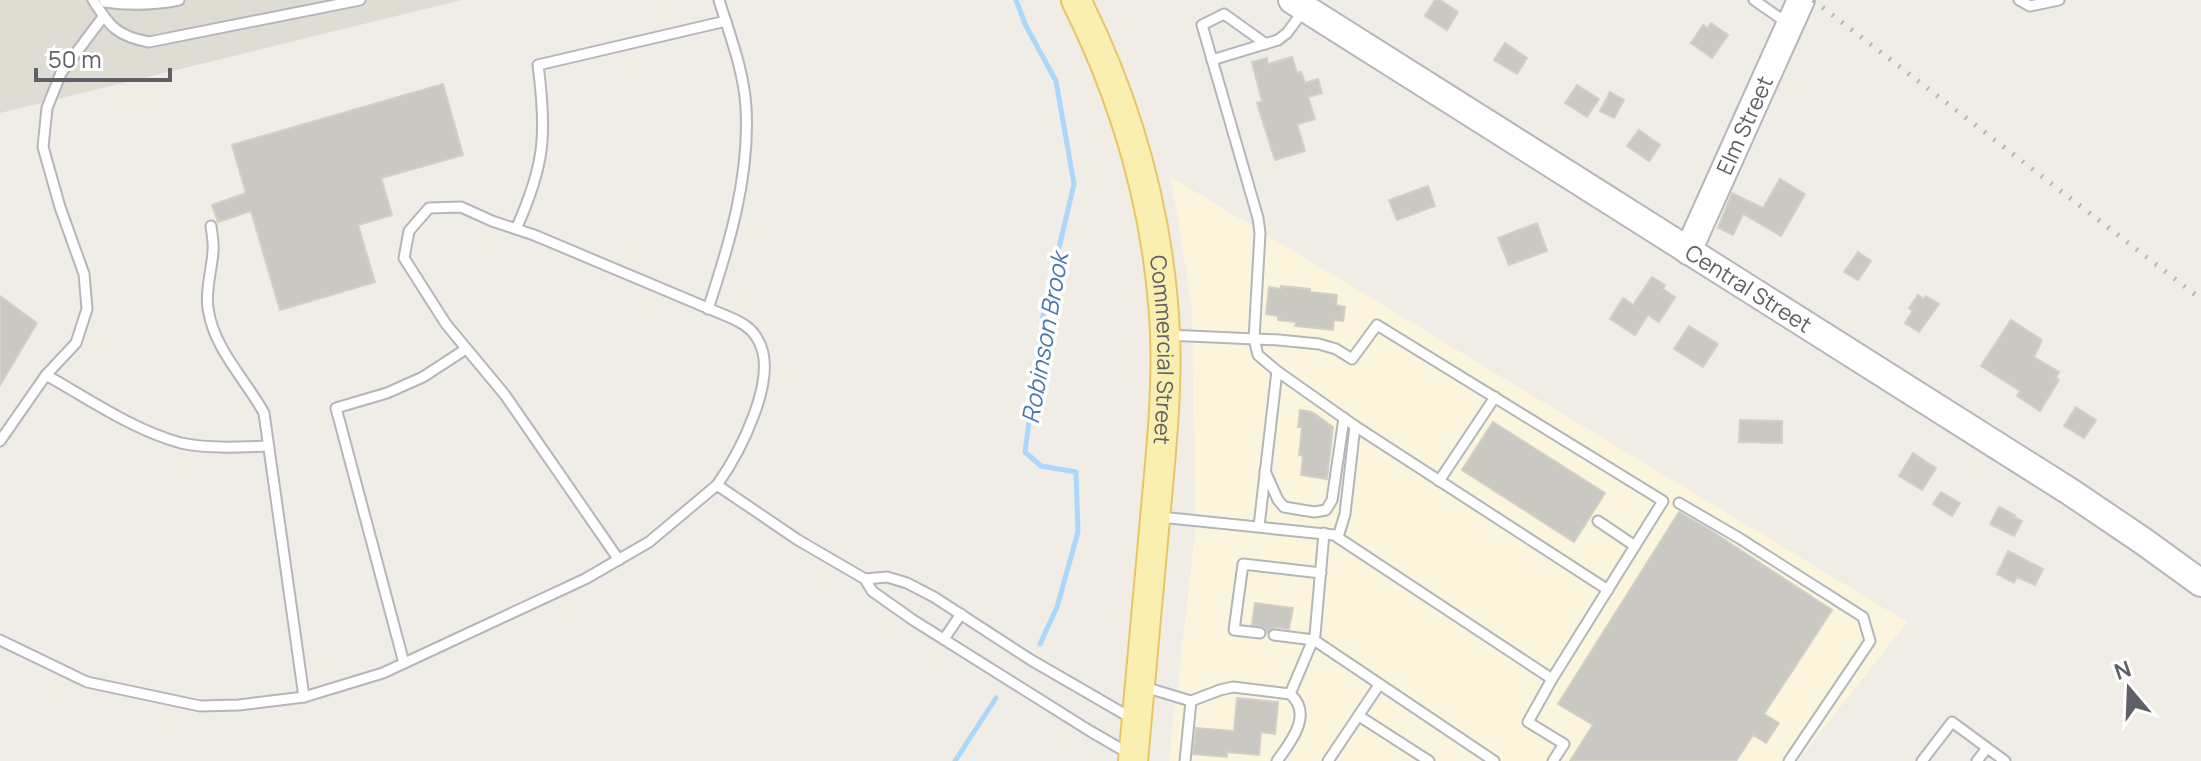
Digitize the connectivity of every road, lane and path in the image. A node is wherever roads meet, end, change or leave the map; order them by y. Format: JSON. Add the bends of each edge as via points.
{"nodes":[{"id":1,"x":93,"y":0,"type":"edge"},
{"id":2,"x":104,"y":0,"type":"edge"},
{"id":3,"x":179,"y":0,"type":"edge"},
{"id":4,"x":360,"y":0,"type":"edge"},
{"id":5,"x":719,"y":0,"type":"edge"},
{"id":6,"x":1076,"y":0,"type":"edge"},
{"id":7,"x":1754,"y":0,"type":"edge"},
{"id":8,"x":1801,"y":0,"type":"edge"},
{"id":9,"x":2019,"y":0,"type":"edge"},
{"id":10,"x":2059,"y":0,"type":"edge"},
{"id":11,"x":1299,"y":4,"type":"edge"},
{"id":12,"x":103,"y":17,"type":"junction"},
{"id":13,"x":726,"y":21,"type":"junction"},
{"id":14,"x":1789,"y":25,"type":"junction"},
{"id":15,"x":1266,"y":44,"type":"junction"},
{"id":16,"x":1212,"y":60,"type":"junction"},
{"id":17,"x":211,"y":226,"type":"dead end"},
{"id":18,"x":516,"y":229,"type":"junction"},
{"id":19,"x":1688,"y":251,"type":"junction"},
{"id":20,"x":708,"y":309,"type":"junction"},
{"id":21,"x":1165,"y":335,"type":"junction"},
{"id":22,"x":1254,"y":339,"type":"junction"},
{"id":23,"x":466,"y":349,"type":"junction"},
{"id":24,"x":1277,"y":371,"type":"junction"},
{"id":25,"x":46,"y":375,"type":"junction"},
{"id":26,"x":1495,"y":397,"type":"junction"},
{"id":27,"x":1344,"y":418,"type":"junction"},
{"id":28,"x":1355,"y":426,"type":"junction"},
{"id":29,"x":0,"y":441,"type":"edge"},
{"id":30,"x":268,"y":446,"type":"junction"},
{"id":31,"x":1265,"y":471,"type":"junction"},
{"id":32,"x":1439,"y":481,"type":"junction"},
{"id":33,"x":717,"y":485,"type":"junction"},
{"id":34,"x":1679,"y":503,"type":"dead end"},
{"id":35,"x":1155,"y":517,"type":"junction"},
{"id":36,"x":1598,"y":521,"type":"dead end"},
{"id":37,"x":1259,"y":526,"type":"junction"},
{"id":38,"x":1324,"y":533,"type":"junction"},
{"id":39,"x":1338,"y":537,"type":"junction"},
{"id":40,"x":1635,"y":546,"type":"junction"},
{"id":41,"x":619,"y":560,"type":"junction"},
{"id":42,"x":1321,"y":573,"type":"junction"},
{"id":43,"x":865,"y":579,"type":"junction"},
{"id":44,"x":2201,"y":583,"type":"edge"},
{"id":45,"x":1608,"y":590,"type":"junction"},
{"id":46,"x":961,"y":614,"type":"junction"},
{"id":47,"x":1260,"y":633,"type":"dead end"},
{"id":48,"x":1274,"y":635,"type":"dead end"},
{"id":49,"x":944,"y":639,"type":"junction"},
{"id":50,"x":0,"y":640,"type":"edge"},
{"id":51,"x":1314,"y":640,"type":"junction"},
{"id":52,"x":404,"y":663,"type":"junction"},
{"id":53,"x":1552,"y":679,"type":"junction"},
{"id":54,"x":1379,"y":685,"type":"junction"},
{"id":55,"x":1139,"y":686,"type":"junction"},
{"id":56,"x":1290,"y":694,"type":"junction"},
{"id":57,"x":304,"y":697,"type":"junction"},
{"id":58,"x":1191,"y":701,"type":"junction"},
{"id":59,"x":1359,"y":716,"type":"junction"},
{"id":60,"x":1136,"y":721,"type":"junction"},
{"id":61,"x":1987,"y":748,"type":"junction"},
{"id":62,"x":1133,"y":758,"type":"edge"},
{"id":63,"x":1185,"y":761,"type":"edge"},
{"id":64,"x":1277,"y":761,"type":"edge"},
{"id":65,"x":1328,"y":761,"type":"edge"},
{"id":66,"x":1429,"y":761,"type":"edge"},
{"id":67,"x":1494,"y":761,"type":"edge"},
{"id":68,"x":1553,"y":761,"type":"edge"},
{"id":69,"x":1789,"y":761,"type":"edge"},
{"id":70,"x":1922,"y":761,"type":"edge"},
{"id":71,"x":1977,"y":761,"type":"edge"},
{"id":72,"x":2005,"y":761,"type":"edge"}],
"edges":[{"from":1,"to":12,"type":"lane"},
{"from":2,"to":3,"type":"lane","via":[[134,6]]},
{"from":4,"to":12,"type":"lane","via":[[149,42],[120,34]]},
{"from":5,"to":13,"type":"lane"},
{"from":6,"to":21,"type":"main road","name":"Commercial Street","via":[[1114,84],[1138,160],[1155,238]]},
{"from":7,"to":14,"type":"lane"},
{"from":8,"to":14,"type":"main road","name":"Elm Street"},
{"from":9,"to":10,"type":"lane","via":[[2030,6]]},
{"from":11,"to":15,"type":"lane","via":[[1283,37]]},
{"from":11,"to":19,"type":"main road","name":"Central Street"},
{"from":12,"to":25,"type":"lane","via":[[61,73],[47,108],[43,147],[84,274],[87,309],[76,343]]},
{"from":13,"to":18,"type":"lane","via":[[538,65],[543,103],[539,169]]},
{"from":13,"to":20,"type":"lane","via":[[746,108],[744,154],[738,203]]},
{"from":14,"to":19,"type":"main road","name":"Elm Street"},
{"from":15,"to":16,"type":"lane"},
{"from":15,"to":16,"type":"lane","via":[[1224,14],[1202,25]]},
{"from":16,"to":22,"type":"lane","via":[[1258,218]]},
{"from":17,"to":30,"type":"lane","via":[[208,309],[218,341],[264,413]]},
{"from":18,"to":20,"type":"lane"},
{"from":18,"to":23,"type":"lane","via":[[461,207],[429,208],[409,231],[404,258]]},
{"from":19,"to":44,"type":"main road","name":"Central Street","via":[[2069,491]]},
{"from":20,"to":33,"type":"lane","via":[[749,328],[765,362],[743,444]]},
{"from":21,"to":22,"type":"lane"},
{"from":21,"to":35,"type":"main road","name":"Commercial Street"},
{"from":22,"to":24,"type":"lane","via":[[1258,355]]},
{"from":22,"to":26,"type":"lane","via":[[1319,344],[1352,359],[1377,325]]},
{"from":23,"to":41,"type":"lane","via":[[505,395]]},
{"from":23,"to":52,"type":"lane","via":[[387,393],[336,408]]},
{"from":24,"to":27,"type":"lane"},
{"from":24,"to":31,"type":"lane"},
{"from":25,"to":29,"type":"lane"},
{"from":25,"to":30,"type":"lane","via":[[132,423],[182,443]]},
{"from":26,"to":32,"type":"lane"},
{"from":26,"to":40,"type":"lane","via":[[1663,501]]},
{"from":27,"to":28,"type":"lane"},
{"from":27,"to":31,"type":"lane","via":[[1331,506],[1326,510],[1284,507]]},
{"from":28,"to":32,"type":"lane"},
{"from":28,"to":39,"type":"lane"},
{"from":30,"to":57,"type":"lane"},
{"from":31,"to":37,"type":"lane"},
{"from":32,"to":45,"type":"lane"},
{"from":33,"to":41,"type":"lane","via":[[656,537]]},
{"from":33,"to":43,"type":"lane"},
{"from":34,"to":69,"type":"lane","via":[[1863,617],[1870,641]]},
{"from":35,"to":37,"type":"lane"},
{"from":35,"to":55,"type":"main road","name":"Commercial Street"},
{"from":36,"to":40,"type":"lane"},
{"from":37,"to":38,"type":"lane"},
{"from":38,"to":39,"type":"lane"},
{"from":38,"to":42,"type":"lane"},
{"from":39,"to":53,"type":"lane"},
{"from":40,"to":45,"type":"lane"},
{"from":41,"to":52,"type":"lane"},
{"from":42,"to":47,"type":"lane","via":[[1243,564],[1234,630]]},
{"from":42,"to":51,"type":"lane"},
{"from":43,"to":46,"type":"lane","via":[[887,577],[907,583]]},
{"from":43,"to":49,"type":"lane","via":[[872,591]]},
{"from":45,"to":53,"type":"lane"},
{"from":46,"to":49,"type":"lane"},
{"from":46,"to":60,"type":"lane"},
{"from":48,"to":51,"type":"lane"},
{"from":49,"to":62,"type":"lane"},
{"from":50,"to":57,"type":"lane","via":[[87,682],[200,706]]},
{"from":51,"to":54,"type":"lane"},
{"from":51,"to":56,"type":"lane"},
{"from":52,"to":57,"type":"lane"},
{"from":53,"to":68,"type":"lane","via":[[1528,722],[1564,744]]},
{"from":54,"to":59,"type":"lane"},
{"from":54,"to":67,"type":"lane"},
{"from":55,"to":58,"type":"lane"},
{"from":55,"to":60,"type":"main road","name":"Commercial Street"},
{"from":56,"to":58,"type":"lane","via":[[1233,687]]},
{"from":56,"to":64,"type":"lane","via":[[1299,705],[1299,722]]},
{"from":58,"to":63,"type":"lane"},
{"from":59,"to":65,"type":"lane"},
{"from":59,"to":66,"type":"lane"},
{"from":60,"to":62,"type":"main road","name":"Commercial Street"},
{"from":61,"to":70,"type":"lane","via":[[1952,722]]},
{"from":61,"to":71,"type":"lane"},
{"from":61,"to":72,"type":"lane"}]}
